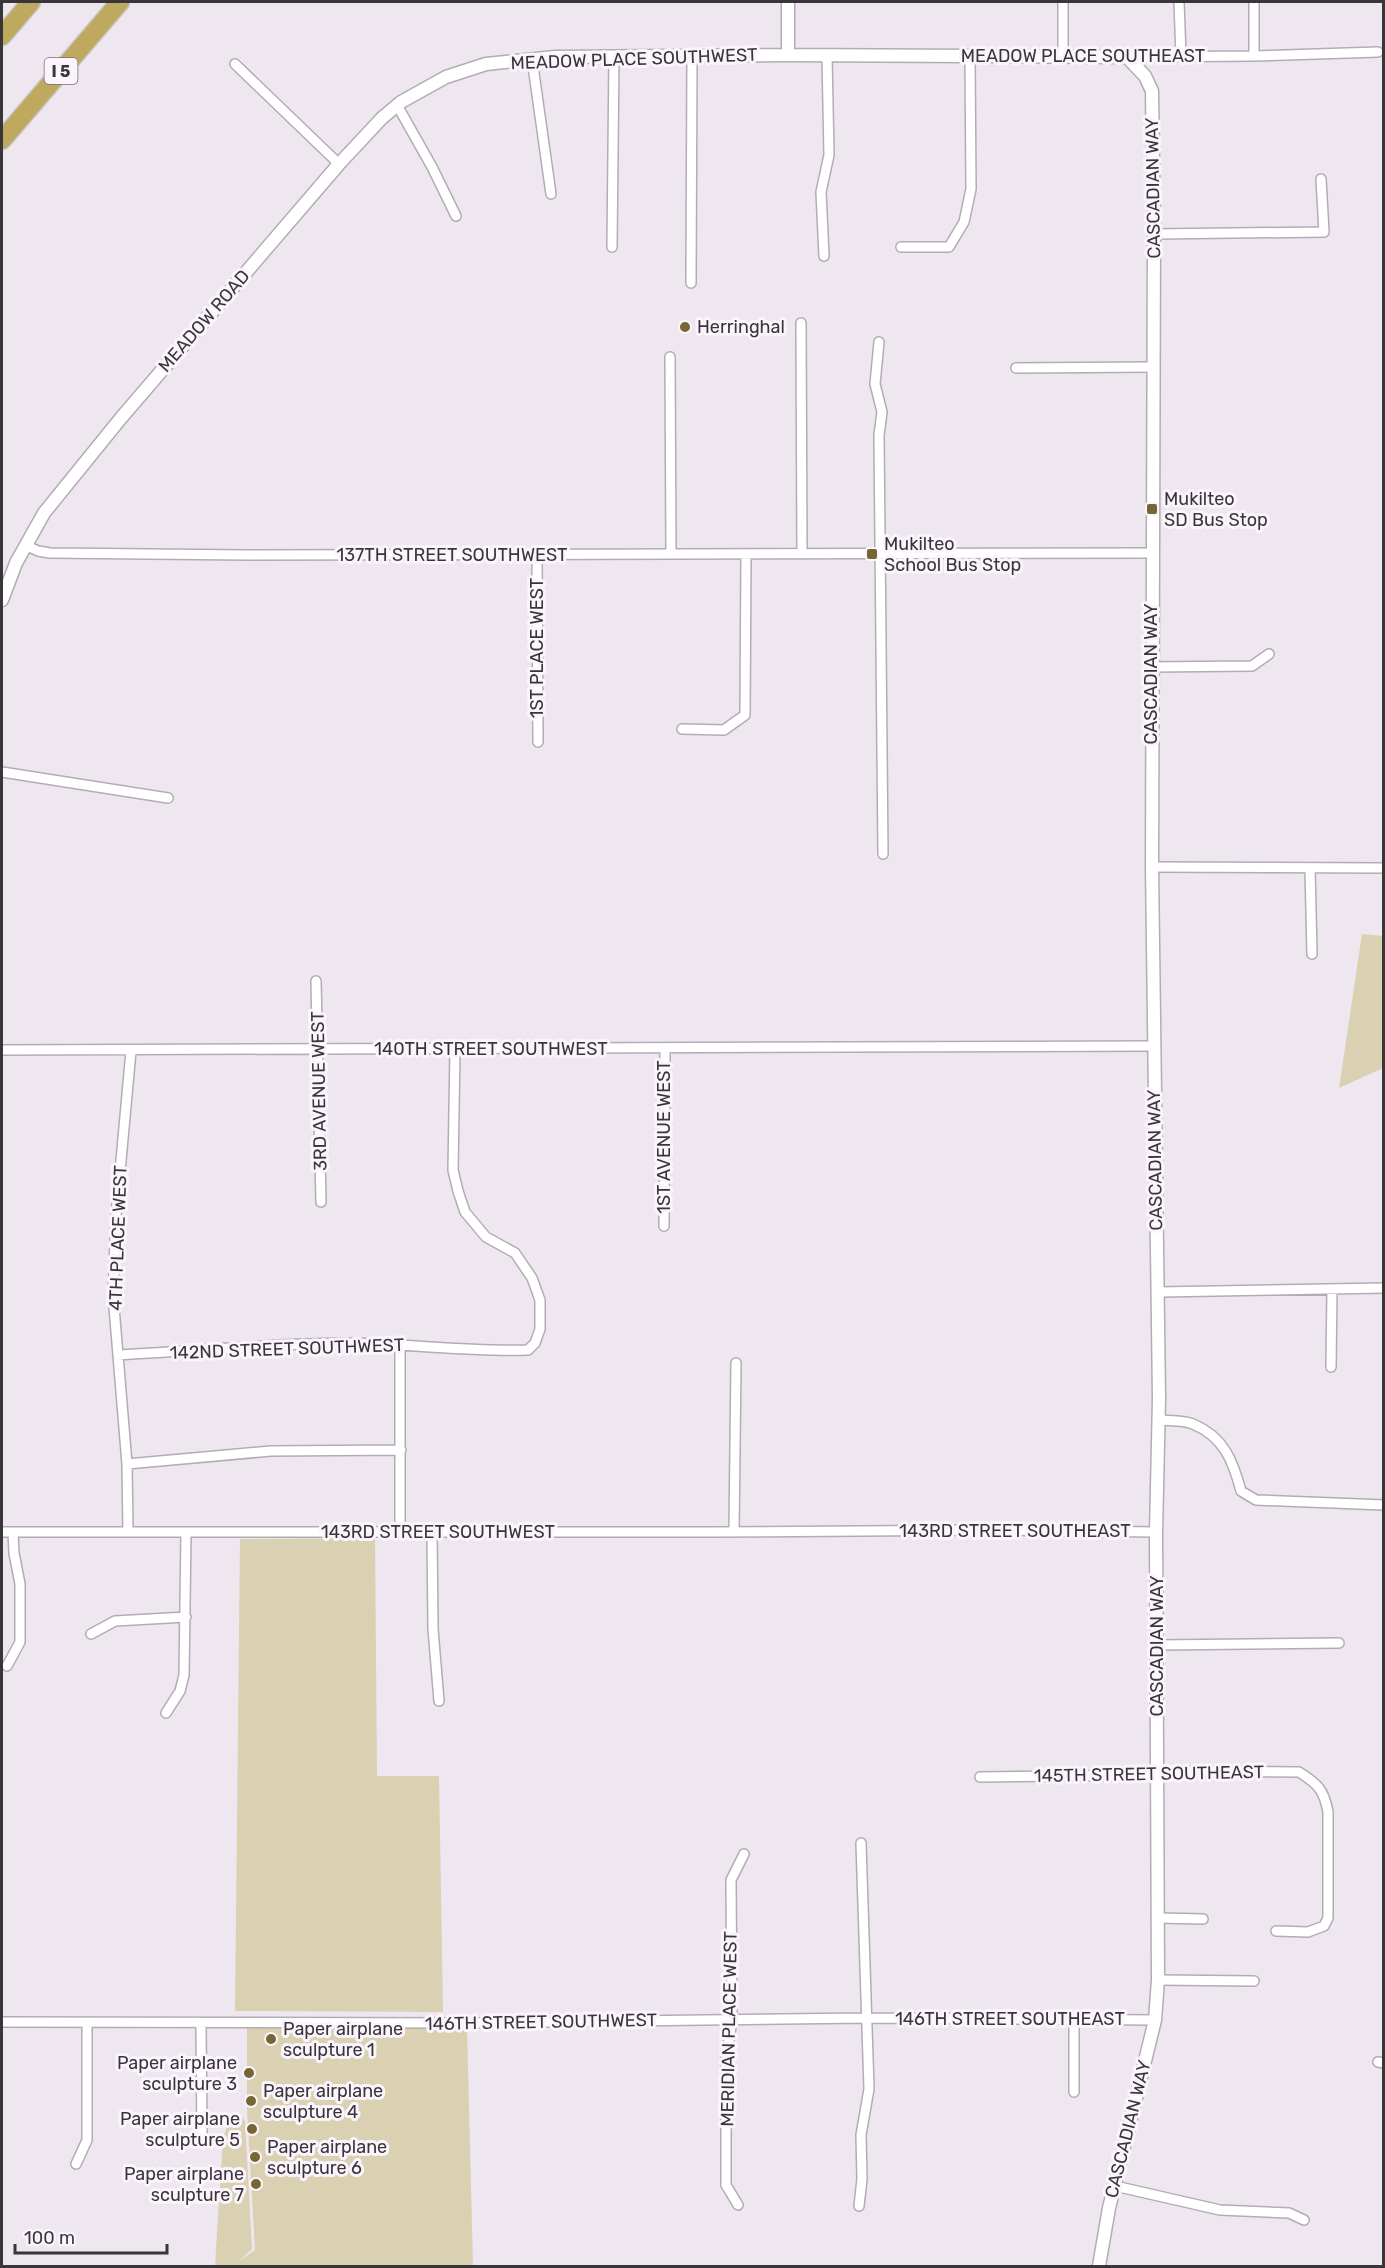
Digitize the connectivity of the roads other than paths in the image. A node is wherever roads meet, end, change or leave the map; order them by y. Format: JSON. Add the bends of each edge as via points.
{"nodes":[{"id":1,"x":31,"y":2,"type":"edge"},
{"id":2,"x":120,"y":2,"type":"edge"},
{"id":3,"x":788,"y":2,"type":"edge"},
{"id":4,"x":1063,"y":2,"type":"edge"},
{"id":5,"x":1179,"y":2,"type":"edge"},
{"id":6,"x":1254,"y":2,"type":"edge"},
{"id":7,"x":2,"y":36,"type":"edge"},
{"id":8,"x":1378,"y":52,"type":"dead end"},
{"id":9,"x":692,"y":55,"type":"junction"},
{"id":10,"x":788,"y":55,"type":"junction"},
{"id":11,"x":827,"y":55,"type":"junction"},
{"id":12,"x":1063,"y":55,"type":"junction"},
{"id":13,"x":614,"y":56,"type":"junction"},
{"id":14,"x":970,"y":56,"type":"junction"},
{"id":15,"x":1180,"y":56,"type":"junction"},
{"id":16,"x":1254,"y":56,"type":"junction"},
{"id":17,"x":1127,"y":57,"type":"junction"},
{"id":18,"x":532,"y":59,"type":"junction"},
{"id":19,"x":235,"y":64,"type":"dead end"},
{"id":20,"x":446,"y":77,"type":"joint"},
{"id":21,"x":397,"y":105,"type":"junction"},
{"id":22,"x":2,"y":140,"type":"edge"},
{"id":23,"x":339,"y":164,"type":"junction"},
{"id":24,"x":1321,"y":178,"type":"dead end"},
{"id":25,"x":551,"y":194,"type":"dead end"},
{"id":26,"x":456,"y":216,"type":"dead end"},
{"id":27,"x":1154,"y":234,"type":"junction"},
{"id":28,"x":612,"y":248,"type":"dead end"},
{"id":29,"x":901,"y":248,"type":"dead end"},
{"id":30,"x":824,"y":256,"type":"dead end"},
{"id":31,"x":691,"y":283,"type":"dead end"},
{"id":32,"x":801,"y":323,"type":"dead end"},
{"id":33,"x":879,"y":342,"type":"dead end"},
{"id":34,"x":670,"y":357,"type":"dead end"},
{"id":35,"x":1016,"y":368,"type":"dead end"},
{"id":36,"x":1153,"y":368,"type":"junction"},
{"id":37,"x":25,"y":545,"type":"junction"},
{"id":38,"x":1151,"y":553,"type":"junction"},
{"id":39,"x":537,"y":554,"type":"junction"},
{"id":40,"x":671,"y":554,"type":"junction"},
{"id":41,"x":746,"y":554,"type":"junction"},
{"id":42,"x":802,"y":554,"type":"junction"},
{"id":43,"x":880,"y":554,"type":"junction"},
{"id":44,"x":2,"y":600,"type":"edge"},
{"id":45,"x":1269,"y":654,"type":"dead end"},
{"id":46,"x":1151,"y":668,"type":"junction"},
{"id":47,"x":682,"y":729,"type":"dead end"},
{"id":48,"x":538,"y":742,"type":"dead end"},
{"id":49,"x":2,"y":772,"type":"edge"},
{"id":50,"x":168,"y":798,"type":"dead end"},
{"id":51,"x":883,"y":854,"type":"dead end"},
{"id":52,"x":1152,"y":867,"type":"junction"},
{"id":53,"x":1310,"y":868,"type":"junction"},
{"id":54,"x":1383,"y":868,"type":"edge"},
{"id":55,"x":1312,"y":954,"type":"dead end"},
{"id":56,"x":316,"y":981,"type":"dead end"},
{"id":57,"x":1154,"y":1046,"type":"junction"},
{"id":58,"x":665,"y":1048,"type":"junction"},
{"id":59,"x":455,"y":1049,"type":"junction"},
{"id":60,"x":2,"y":1050,"type":"edge"},
{"id":61,"x":319,"y":1050,"type":"junction"},
{"id":62,"x":131,"y":1051,"type":"junction"},
{"id":63,"x":321,"y":1202,"type":"dead end"},
{"id":64,"x":664,"y":1226,"type":"dead end"},
{"id":65,"x":1383,"y":1288,"type":"edge"},
{"id":66,"x":1332,"y":1289,"type":"junction"},
{"id":67,"x":1159,"y":1292,"type":"junction"},
{"id":68,"x":400,"y":1344,"type":"junction"},
{"id":69,"x":118,"y":1355,"type":"junction"},
{"id":70,"x":736,"y":1363,"type":"dead end"},
{"id":71,"x":1331,"y":1367,"type":"dead end"},
{"id":72,"x":1159,"y":1420,"type":"junction"},
{"id":73,"x":401,"y":1450,"type":"junction"},
{"id":74,"x":127,"y":1464,"type":"junction"},
{"id":75,"x":1383,"y":1505,"type":"edge"},
{"id":76,"x":875,"y":1530,"type":"joint"},
{"id":77,"x":2,"y":1532,"type":"edge"},
{"id":78,"x":13,"y":1532,"type":"junction"},
{"id":79,"x":400,"y":1532,"type":"junction"},
{"id":80,"x":432,"y":1532,"type":"junction"},
{"id":81,"x":734,"y":1532,"type":"junction"},
{"id":82,"x":1156,"y":1532,"type":"junction"},
{"id":83,"x":128,"y":1533,"type":"junction"},
{"id":84,"x":186,"y":1533,"type":"junction"},
{"id":85,"x":186,"y":1617,"type":"junction"},
{"id":86,"x":91,"y":1634,"type":"dead end"},
{"id":87,"x":1339,"y":1643,"type":"dead end"},
{"id":88,"x":1158,"y":1645,"type":"junction"},
{"id":89,"x":7,"y":1666,"type":"dead end"},
{"id":90,"x":439,"y":1701,"type":"dead end"},
{"id":91,"x":166,"y":1713,"type":"dead end"},
{"id":92,"x":1157,"y":1775,"type":"junction"},
{"id":93,"x":980,"y":1778,"type":"dead end"},
{"id":94,"x":861,"y":1843,"type":"dead end"},
{"id":95,"x":744,"y":1854,"type":"dead end"},
{"id":96,"x":1158,"y":1918,"type":"junction"},
{"id":97,"x":1203,"y":1919,"type":"dead end"},
{"id":98,"x":1276,"y":1931,"type":"dead end"},
{"id":99,"x":1158,"y":1980,"type":"junction"},
{"id":100,"x":1254,"y":1980,"type":"dead end"},
{"id":101,"x":865,"y":2018,"type":"junction"},
{"id":102,"x":1074,"y":2019,"type":"junction"},
{"id":103,"x":732,"y":2020,"type":"junction"},
{"id":104,"x":1155,"y":2020,"type":"junction"},
{"id":105,"x":2,"y":2022,"type":"edge"},
{"id":106,"x":87,"y":2024,"type":"junction"},
{"id":107,"x":201,"y":2024,"type":"junction"},
{"id":108,"x":1074,"y":2092,"type":"dead end"},
{"id":109,"x":202,"y":2140,"type":"dead end"},
{"id":110,"x":75,"y":2164,"type":"dead end"},
{"id":111,"x":1115,"y":2186,"type":"junction"},
{"id":112,"x":738,"y":2205,"type":"dead end"},
{"id":113,"x":859,"y":2206,"type":"dead end"},
{"id":114,"x":1304,"y":2220,"type":"dead end"},
{"id":115,"x":1099,"y":2266,"type":"edge"}],
"edges":[{"from":1,"to":7,"type":"highway"},
{"from":2,"to":22,"type":"highway","number":"I 5"},
{"from":3,"to":10,"type":"street"},
{"from":4,"to":12,"type":"street"},
{"from":5,"to":15,"type":"street"},
{"from":6,"to":16,"type":"street"},
{"from":8,"to":16,"type":"street","name":"MEADOW PLACE SOUTHEAST"},
{"from":9,"to":10,"type":"street","name":"MEADOW PLACE SOUTHWEST"},
{"from":9,"to":13,"type":"street","name":"MEADOW PLACE SOUTHWEST"},
{"from":9,"to":31,"type":"street"},
{"from":10,"to":11,"type":"street","name":"MEADOW PLACE SOUTHEAST"},
{"from":11,"to":14,"type":"street","name":"MEADOW PLACE SOUTHEAST"},
{"from":11,"to":30,"type":"street","via":[[829,155],[821,192]]},
{"from":12,"to":14,"type":"street","name":"MEADOW PLACE SOUTHEAST"},
{"from":12,"to":17,"type":"street","name":"MEADOW PLACE SOUTHEAST"},
{"from":13,"to":18,"type":"street","name":"MEADOW PLACE SOUTHWEST"},
{"from":13,"to":28,"type":"street"},
{"from":14,"to":29,"type":"street","via":[[971,189],[964,222],[949,248]]},
{"from":15,"to":16,"type":"street","name":"MEADOW PLACE SOUTHEAST"},
{"from":15,"to":17,"type":"street","name":"MEADOW PLACE SOUTHEAST"},
{"from":17,"to":27,"type":"street","name":"CASCADIAN WAY","via":[[1145,76],[1152,91]]},
{"from":18,"to":20,"type":"street","name":"MEADOW PLACE SOUTHWEST","via":[[486,64]]},
{"from":18,"to":25,"type":"street"},
{"from":19,"to":23,"type":"street"},
{"from":20,"to":21,"type":"street","name":"MEADOW ROAD"},
{"from":21,"to":23,"type":"street","name":"MEADOW ROAD"},
{"from":21,"to":26,"type":"street"},
{"from":23,"to":37,"type":"street","name":"MEADOW ROAD","via":[[114,427],[56,498]]},
{"from":24,"to":27,"type":"street","via":[[1324,232]]},
{"from":27,"to":36,"type":"street","name":"CASCADIAN WAY"},
{"from":32,"to":42,"type":"street"},
{"from":33,"to":43,"type":"street","via":[[875,384],[882,412]]},
{"from":34,"to":40,"type":"street"},
{"from":35,"to":36,"type":"street"},
{"from":36,"to":38,"type":"street","name":"CASCADIAN WAY"},
{"from":37,"to":39,"type":"street","name":"137TH STREET SOUTHWEST","via":[[50,553]]},
{"from":37,"to":44,"type":"street","name":"MEADOW ROAD"},
{"from":38,"to":43,"type":"street","name":"137TH STREET SOUTHWEST"},
{"from":38,"to":46,"type":"street","name":"CASCADIAN WAY"},
{"from":39,"to":40,"type":"street","name":"137TH STREET SOUTHWEST"},
{"from":39,"to":48,"type":"street","name":"1ST PLACE WEST"},
{"from":40,"to":41,"type":"street","name":"137TH STREET SOUTHWEST"},
{"from":41,"to":42,"type":"street","name":"137TH STREET SOUTHWEST"},
{"from":41,"to":47,"type":"street","via":[[745,715],[724,730]]},
{"from":42,"to":43,"type":"street","name":"137TH STREET SOUTHWEST"},
{"from":43,"to":51,"type":"street"},
{"from":45,"to":46,"type":"street","via":[[1252,666]]},
{"from":46,"to":52,"type":"street","name":"CASCADIAN WAY"},
{"from":49,"to":50,"type":"street"},
{"from":52,"to":53,"type":"street"},
{"from":52,"to":57,"type":"street","name":"CASCADIAN WAY"},
{"from":53,"to":54,"type":"street"},
{"from":53,"to":55,"type":"street"},
{"from":56,"to":61,"type":"street","name":"3RD AVENUE WEST"},
{"from":57,"to":58,"type":"street","name":"140TH STREET SOUTHWEST"},
{"from":57,"to":67,"type":"street","name":"CASCADIAN WAY"},
{"from":58,"to":59,"type":"street","name":"140TH STREET SOUTHWEST"},
{"from":58,"to":64,"type":"street","name":"1ST AVENUE WEST"},
{"from":59,"to":61,"type":"street","name":"140TH STREET SOUTHWEST"},
{"from":59,"to":68,"type":"street","name":"142ND STREET SOUTHWEST","via":[[453,1170],[458,1191],[465,1212],[486,1237],[514,1253],[532,1278],[540,1300],[540,1329],[536,1343],[528,1350]]},
{"from":60,"to":62,"type":"street","name":"140TH STREET SOUTHWEST"},
{"from":61,"to":62,"type":"street","name":"140TH STREET SOUTHWEST"},
{"from":61,"to":63,"type":"street","name":"3RD AVENUE WEST"},
{"from":62,"to":69,"type":"street","name":"4TH PLACE WEST","via":[[116,1215],[113,1295]]},
{"from":65,"to":66,"type":"street"},
{"from":66,"to":67,"type":"street"},
{"from":66,"to":71,"type":"street"},
{"from":67,"to":72,"type":"street","name":"CASCADIAN WAY"},
{"from":68,"to":69,"type":"street","name":"142ND STREET SOUTHWEST","via":[[339,1343]]},
{"from":68,"to":73,"type":"street"},
{"from":69,"to":74,"type":"street","name":"4TH PLACE WEST"},
{"from":70,"to":81,"type":"street"},
{"from":72,"to":75,"type":"street","via":[[1191,1423],[1213,1436],[1232,1460],[1241,1491],[1256,1500]]},
{"from":72,"to":82,"type":"street","name":"CASCADIAN WAY"},
{"from":73,"to":74,"type":"street","via":[[271,1451]]},
{"from":73,"to":79,"type":"street"},
{"from":74,"to":83,"type":"street","name":"4TH PLACE WEST"},
{"from":76,"to":81,"type":"street","name":"143RD STREET SOUTHWEST"},
{"from":76,"to":82,"type":"street","name":"143RD STREET SOUTHEAST"},
{"from":77,"to":78,"type":"street","name":"143RD STREET SOUTHWEST"},
{"from":78,"to":83,"type":"street","name":"143RD STREET SOUTHWEST"},
{"from":78,"to":89,"type":"street","via":[[20,1584],[20,1642]]},
{"from":79,"to":80,"type":"street","name":"143RD STREET SOUTHWEST"},
{"from":79,"to":84,"type":"street","name":"143RD STREET SOUTHWEST"},
{"from":80,"to":81,"type":"street","name":"143RD STREET SOUTHWEST"},
{"from":80,"to":90,"type":"street"},
{"from":82,"to":88,"type":"street","name":"CASCADIAN WAY"},
{"from":83,"to":84,"type":"street","name":"143RD STREET SOUTHWEST"},
{"from":84,"to":85,"type":"street"},
{"from":85,"to":86,"type":"street","via":[[115,1621]]},
{"from":85,"to":91,"type":"street","via":[[184,1675],[180,1691]]},
{"from":87,"to":88,"type":"street"},
{"from":88,"to":92,"type":"street","name":"CASCADIAN WAY"},
{"from":92,"to":93,"type":"street","name":"145TH STREET SOUTHEAST"},
{"from":92,"to":96,"type":"street","name":"CASCADIAN WAY"},
{"from":92,"to":98,"type":"street","name":"145TH STREET SOUTHEAST","via":[[1181,1771],[1299,1772],[1325,1795],[1328,1918],[1317,1930]]},
{"from":94,"to":101,"type":"street"},
{"from":95,"to":103,"type":"street","name":"MERIDIAN PLACE WEST","via":[[731,1880]]},
{"from":96,"to":97,"type":"street"},
{"from":96,"to":99,"type":"street","name":"CASCADIAN WAY"},
{"from":99,"to":100,"type":"street"},
{"from":99,"to":104,"type":"street","name":"CASCADIAN WAY"},
{"from":101,"to":102,"type":"street","name":"146TH STREET SOUTHEAST"},
{"from":101,"to":103,"type":"street","name":"146TH STREET SOUTHWEST"},
{"from":101,"to":113,"type":"street","via":[[869,2089],[861,2135]]},
{"from":102,"to":104,"type":"street","name":"146TH STREET SOUTHEAST"},
{"from":102,"to":108,"type":"street"},
{"from":103,"to":107,"type":"street","name":"146TH STREET SOUTHWEST"},
{"from":103,"to":112,"type":"street","name":"MERIDIAN PLACE WEST","via":[[726,2060],[726,2185]]},
{"from":104,"to":111,"type":"street","name":"CASCADIAN WAY"},
{"from":105,"to":106,"type":"street","name":"146TH STREET SOUTHWEST"},
{"from":106,"to":107,"type":"street","name":"146TH STREET SOUTHWEST"},
{"from":106,"to":110,"type":"street","via":[[87,2140]]},
{"from":107,"to":109,"type":"street"},
{"from":111,"to":114,"type":"street","via":[[1220,2210],[1289,2213]]},
{"from":111,"to":115,"type":"street","name":"CASCADIAN WAY"}]}
